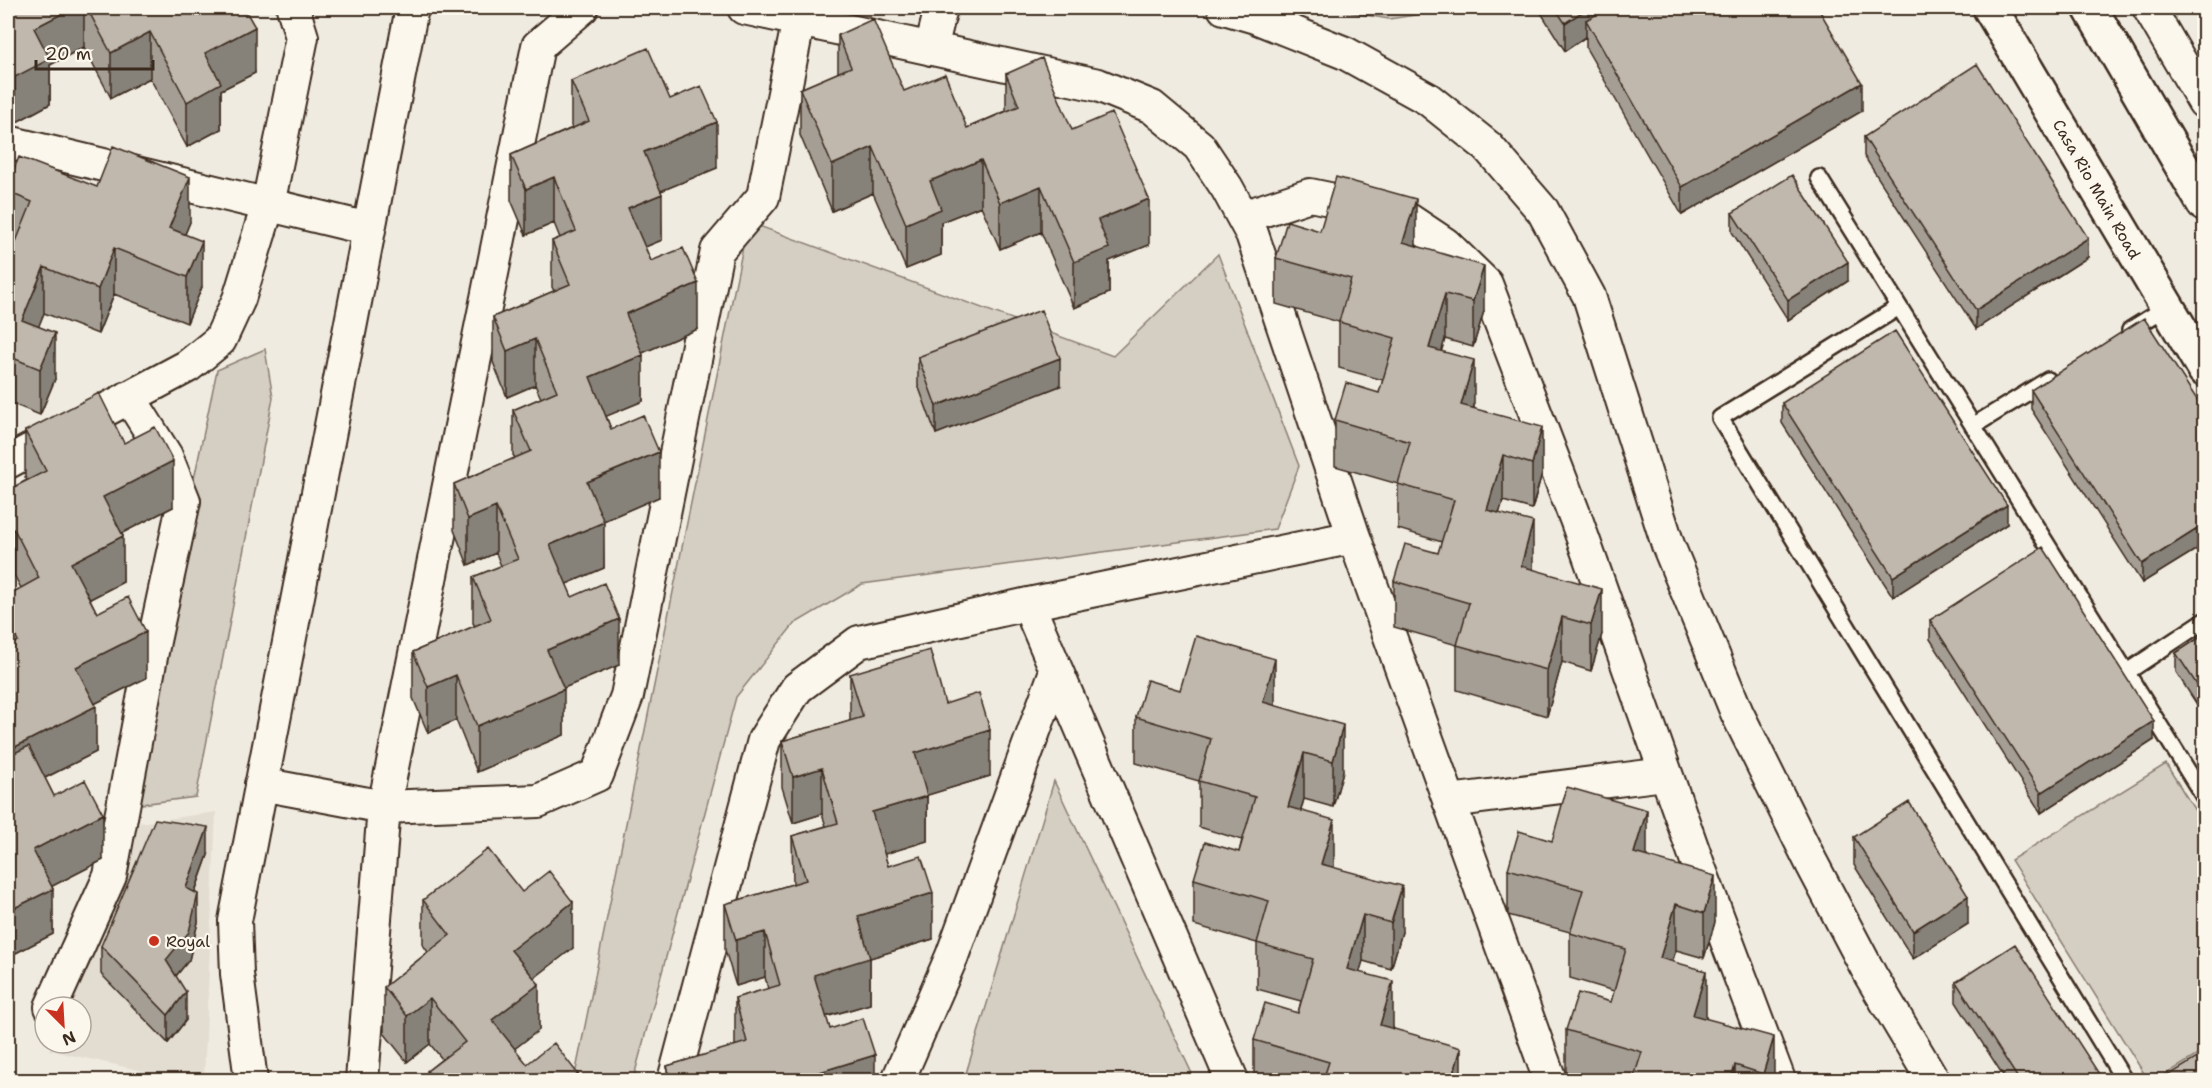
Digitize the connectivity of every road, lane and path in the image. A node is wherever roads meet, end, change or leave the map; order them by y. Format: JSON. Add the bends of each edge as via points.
{"nodes":[{"id":1,"x":293,"y":8,"type":"edge"},
{"id":2,"x":412,"y":8,"type":"edge"},
{"id":3,"x":582,"y":8,"type":"edge"},
{"id":4,"x":744,"y":8,"type":"edge"},
{"id":5,"x":941,"y":8,"type":"edge"},
{"id":6,"x":1224,"y":8,"type":"edge"},
{"id":7,"x":1990,"y":8,"type":"edge"},
{"id":8,"x":2090,"y":8,"type":"edge"},
{"id":9,"x":2149,"y":8,"type":"edge"},
{"id":10,"x":799,"y":19,"type":"junction"},
{"id":11,"x":931,"y":49,"type":"junction"},
{"id":12,"x":2205,"y":102,"type":"edge"},
{"id":13,"x":8,"y":142,"type":"edge"},
{"id":14,"x":81,"y":160,"type":"junction"},
{"id":15,"x":1819,"y":178,"type":"dead end"},
{"id":16,"x":44,"y":180,"type":"edge"},
{"id":17,"x":2205,"y":204,"type":"edge"},
{"id":18,"x":268,"y":205,"type":"junction"},
{"id":19,"x":1243,"y":217,"type":"junction"},
{"id":20,"x":369,"y":229,"type":"junction"},
{"id":21,"x":1899,"y":307,"type":"junction"},
{"id":22,"x":2167,"y":307,"type":"junction"},
{"id":23,"x":2113,"y":340,"type":"edge"},
{"id":24,"x":2205,"y":369,"type":"edge"},
{"id":25,"x":2063,"y":371,"type":"edge"},
{"id":26,"x":129,"y":397,"type":"junction"},
{"id":27,"x":1973,"y":426,"type":"junction"},
{"id":28,"x":8,"y":462,"type":"edge"},
{"id":29,"x":1354,"y":537,"type":"junction"},
{"id":30,"x":1028,"y":604,"type":"junction"},
{"id":31,"x":2205,"y":621,"type":"edge"},
{"id":32,"x":1056,"y":671,"type":"junction"},
{"id":33,"x":2127,"y":672,"type":"junction"},
{"id":34,"x":1665,"y":774,"type":"junction"},
{"id":35,"x":261,"y":784,"type":"junction"},
{"id":36,"x":2205,"y":797,"type":"edge"},
{"id":37,"x":1449,"y":801,"type":"junction"},
{"id":38,"x":384,"y":807,"type":"junction"},
{"id":39,"x":57,"y":995,"type":"edge"},
{"id":40,"x":251,"y":1080,"type":"edge"},
{"id":41,"x":362,"y":1080,"type":"edge"},
{"id":42,"x":674,"y":1080,"type":"edge"},
{"id":43,"x":898,"y":1080,"type":"edge"},
{"id":44,"x":1232,"y":1080,"type":"edge"},
{"id":45,"x":1550,"y":1080,"type":"edge"},
{"id":46,"x":1779,"y":1080,"type":"edge"},
{"id":47,"x":1933,"y":1080,"type":"edge"},
{"id":48,"x":2124,"y":1080,"type":"edge"}],
"edges":[{"from":1,"to":18,"type":"street","via":[[302,37]]},
{"from":2,"to":20,"type":"street"},
{"from":3,"to":38,"type":"street","via":[[538,46]]},
{"from":4,"to":10,"type":"street"},
{"from":5,"to":11,"type":"street"},
{"from":6,"to":47,"type":"street","via":[[1345,54],[1428,99],[1488,147],[1544,211],[1589,296],[1668,545],[1737,713],[1871,976]]},
{"from":7,"to":22,"type":"street","name":"Casa Rio Main Road"},
{"from":8,"to":17,"type":"street"},
{"from":9,"to":12,"type":"street"},
{"from":10,"to":11,"type":"street"},
{"from":10,"to":38,"type":"street","via":[[763,197],[717,251],[627,696],[597,775],[538,801]]},
{"from":11,"to":19,"type":"street","via":[[1098,85],[1152,107],[1199,146]]},
{"from":13,"to":14,"type":"street"},
{"from":14,"to":16,"type":"street"},
{"from":14,"to":18,"type":"street"},
{"from":15,"to":21,"type":"lane"},
{"from":18,"to":20,"type":"street"},
{"from":18,"to":26,"type":"street","via":[[239,299],[220,340],[188,366]]},
{"from":19,"to":29,"type":"street"},
{"from":19,"to":34,"type":"street","via":[[1310,195],[1363,206],[1406,218],[1446,244],[1486,284],[1576,519]]},
{"from":20,"to":35,"type":"street"},
{"from":21,"to":27,"type":"lane"},
{"from":21,"to":48,"type":"lane","via":[[1720,418]]},
{"from":22,"to":23,"type":"lane"},
{"from":22,"to":24,"type":"street","name":"Casa Rio Main Road"},
{"from":25,"to":27,"type":"lane"},
{"from":26,"to":28,"type":"street"},
{"from":26,"to":39,"type":"street","via":[[166,456],[184,501],[110,876]]},
{"from":27,"to":33,"type":"lane"},
{"from":29,"to":30,"type":"street"},
{"from":29,"to":37,"type":"street"},
{"from":30,"to":32,"type":"street"},
{"from":30,"to":42,"type":"street","via":[[859,642],[797,688],[764,740]]},
{"from":31,"to":33,"type":"lane"},
{"from":32,"to":43,"type":"street","via":[[952,956]]},
{"from":32,"to":44,"type":"street"},
{"from":33,"to":36,"type":"lane"},
{"from":34,"to":37,"type":"street"},
{"from":34,"to":46,"type":"street"},
{"from":35,"to":38,"type":"street"},
{"from":35,"to":40,"type":"street","via":[[235,921],[237,974]]},
{"from":37,"to":45,"type":"street"},
{"from":38,"to":41,"type":"street"}]}
